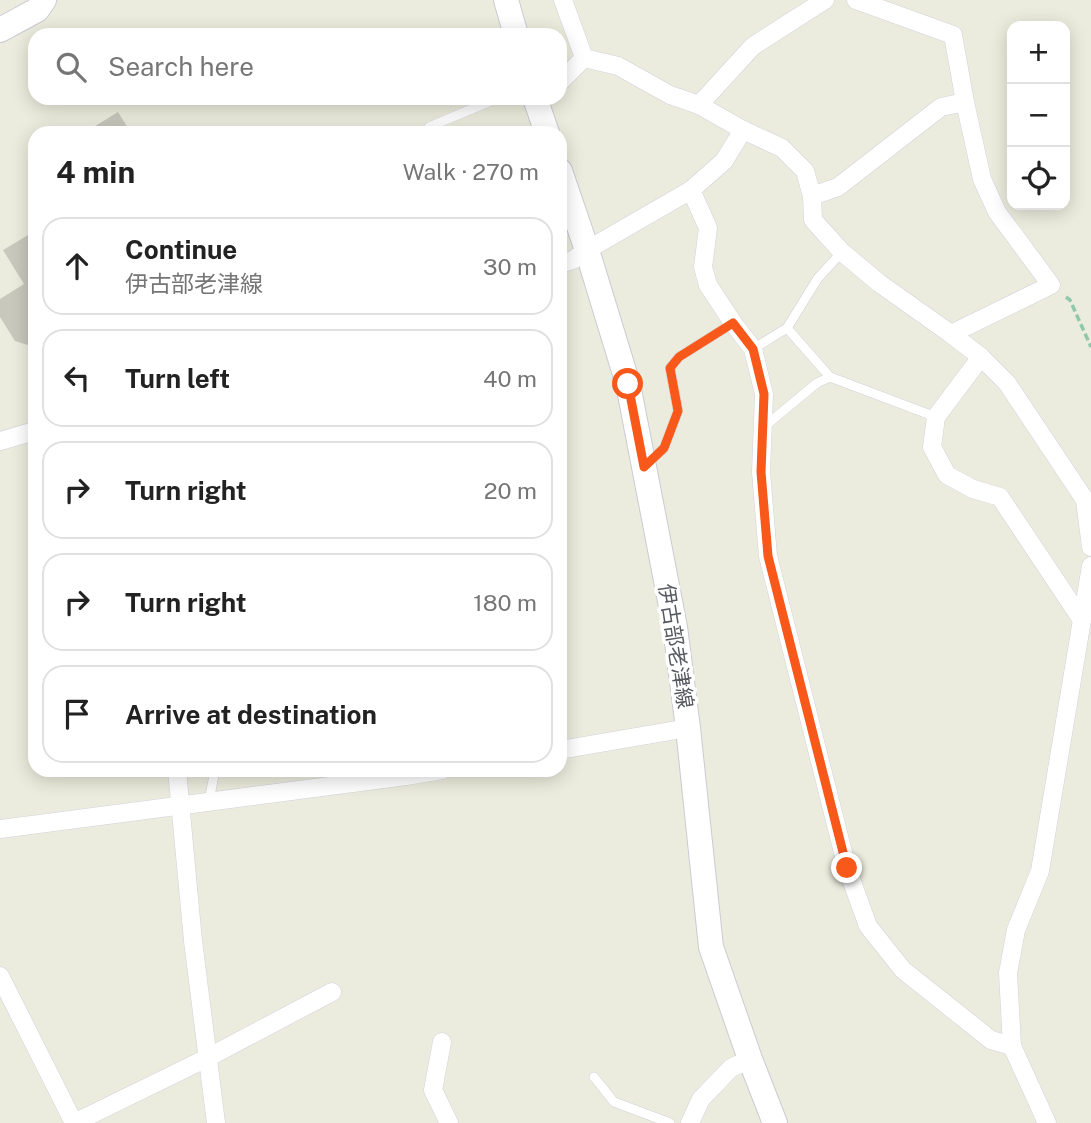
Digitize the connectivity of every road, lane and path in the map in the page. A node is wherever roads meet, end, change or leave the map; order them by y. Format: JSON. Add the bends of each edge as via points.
{"nodes":[{"id":1,"x":44,"y":0,"type":"edge"},
{"id":2,"x":506,"y":0,"type":"edge"},
{"id":3,"x":825,"y":0,"type":"edge"},
{"id":4,"x":856,"y":0,"type":"edge"},
{"id":5,"x":566,"y":3,"type":"edge"},
{"id":6,"x":514,"y":28,"type":"edge"},
{"id":7,"x":0,"y":30,"type":"edge"},
{"id":8,"x":584,"y":58,"type":"junction"},
{"id":9,"x":567,"y":75,"type":"edge"},
{"id":10,"x":965,"y":102,"type":"junction"},
{"id":11,"x":481,"y":105,"type":"edge"},
{"id":12,"x":537,"y":105,"type":"edge"},
{"id":13,"x":699,"y":105,"type":"junction"},
{"id":14,"x":431,"y":126,"type":"edge"},
{"id":15,"x":545,"y":126,"type":"edge"},
{"id":16,"x":743,"y":130,"type":"junction"},
{"id":17,"x":691,"y":190,"type":"junction"},
{"id":18,"x":567,"y":191,"type":"edge"},
{"id":19,"x":812,"y":196,"type":"junction"},
{"id":20,"x":587,"y":250,"type":"junction"},
{"id":21,"x":842,"y":252,"type":"junction"},
{"id":22,"x":567,"y":262,"type":"edge"},
{"id":23,"x":1051,"y":285,"type":"junction"},
{"id":24,"x":733,"y":323,"type":"junction"},
{"id":25,"x":787,"y":328,"type":"junction"},
{"id":26,"x":951,"y":334,"type":"junction"},
{"id":27,"x":1091,"y":347,"type":"edge"},
{"id":28,"x":753,"y":349,"type":"junction"},
{"id":29,"x":981,"y":357,"type":"junction"},
{"id":30,"x":830,"y":377,"type":"junction"},
{"id":31,"x":936,"y":417,"type":"junction"},
{"id":32,"x":764,"y":427,"type":"junction"},
{"id":33,"x":28,"y":433,"type":"edge"},
{"id":34,"x":0,"y":441,"type":"edge"},
{"id":35,"x":644,"y":467,"type":"junction"},
{"id":36,"x":1091,"y":547,"type":"edge"},
{"id":37,"x":1091,"y":566,"type":"edge"},
{"id":38,"x":1085,"y":628,"type":"edge"},
{"id":39,"x":688,"y":728,"type":"junction"},
{"id":40,"x":567,"y":749,"type":"edge"},
{"id":41,"x":178,"y":777,"type":"edge"},
{"id":42,"x":214,"y":777,"type":"edge"},
{"id":43,"x":378,"y":777,"type":"edge"},
{"id":44,"x":209,"y":801,"type":"junction"},
{"id":45,"x":181,"y":804,"type":"junction"},
{"id":46,"x":0,"y":829,"type":"edge"},
{"id":47,"x":0,"y":976,"type":"edge"},
{"id":48,"x":332,"y":992,"type":"dead end"},
{"id":49,"x":442,"y":1042,"type":"dead end"},
{"id":50,"x":1012,"y":1046,"type":"junction"},
{"id":51,"x":209,"y":1057,"type":"junction"},
{"id":52,"x":750,"y":1059,"type":"junction"},
{"id":53,"x":594,"y":1077,"type":"dead end"},
{"id":54,"x":74,"y":1123,"type":"edge"},
{"id":55,"x":216,"y":1123,"type":"edge"},
{"id":56,"x":449,"y":1123,"type":"edge"},
{"id":57,"x":670,"y":1123,"type":"edge"},
{"id":58,"x":690,"y":1123,"type":"edge"},
{"id":59,"x":775,"y":1123,"type":"edge"},
{"id":60,"x":1047,"y":1123,"type":"edge"}],
"edges":[{"from":1,"to":7,"type":"main road","via":[[37,10]]},
{"from":2,"to":6,"type":"main road"},
{"from":3,"to":13,"type":"street","via":[[752,46]]},
{"from":4,"to":10,"type":"street","via":[[953,35]]},
{"from":5,"to":8,"type":"street"},
{"from":8,"to":9,"type":"street"},
{"from":8,"to":13,"type":"street","via":[[618,66]]},
{"from":10,"to":19,"type":"street","via":[[941,107],[838,187]]},
{"from":10,"to":23,"type":"street","via":[[982,180],[997,212]]},
{"from":11,"to":14,"type":"lane"},
{"from":12,"to":15,"type":"main road"},
{"from":13,"to":16,"type":"street"},
{"from":16,"to":17,"type":"street","via":[[724,160]]},
{"from":16,"to":19,"type":"street","via":[[782,148],[806,171]]},
{"from":17,"to":20,"type":"street"},
{"from":17,"to":24,"type":"street","via":[[708,228],[703,267],[708,285]]},
{"from":18,"to":20,"type":"main road","name":"伊古部老津線"},
{"from":19,"to":21,"type":"street","via":[[813,220]]},
{"from":20,"to":22,"type":"street"},
{"from":20,"to":35,"type":"main road","name":"伊古部老津線","via":[[628,384]]},
{"from":21,"to":25,"type":"lane","via":[[818,278]]},
{"from":21,"to":26,"type":"street"},
{"from":23,"to":26,"type":"street"},
{"from":23,"to":27,"type":"path","via":[[1070,300]]},
{"from":24,"to":28,"type":"street"},
{"from":24,"to":35,"type":"lane","via":[[679,357],[670,368],[678,411],[664,448]]},
{"from":25,"to":28,"type":"lane"},
{"from":25,"to":30,"type":"lane"},
{"from":26,"to":29,"type":"street"},
{"from":28,"to":32,"type":"street","via":[[764,394]]},
{"from":29,"to":31,"type":"street"},
{"from":29,"to":36,"type":"street","via":[[1007,383],[1085,500]]},
{"from":30,"to":31,"type":"lane"},
{"from":30,"to":32,"type":"lane"},
{"from":31,"to":38,"type":"street","via":[[932,447],[947,475],[1000,497]]},
{"from":32,"to":50,"type":"street","via":[[761,472],[768,556],[847,868],[868,926],[903,970],[991,1040]]},
{"from":33,"to":34,"type":"street"},
{"from":35,"to":39,"type":"main road","name":"伊古部老津線","via":[[675,627]]},
{"from":37,"to":38,"type":"street"},
{"from":38,"to":50,"type":"street","via":[[1040,871],[1016,930],[1008,973]]},
{"from":39,"to":40,"type":"street"},
{"from":39,"to":52,"type":"main road","name":"伊古部老津線","via":[[711,947]]},
{"from":41,"to":45,"type":"street"},
{"from":42,"to":44,"type":"lane"},
{"from":43,"to":44,"type":"street"},
{"from":44,"to":45,"type":"street"},
{"from":45,"to":46,"type":"street"},
{"from":45,"to":51,"type":"street"},
{"from":47,"to":54,"type":"street"},
{"from":48,"to":51,"type":"street"},
{"from":49,"to":56,"type":"street","via":[[433,1090]]},
{"from":50,"to":60,"type":"street"},
{"from":51,"to":54,"type":"street"},
{"from":51,"to":55,"type":"street"},
{"from":52,"to":58,"type":"street","via":[[731,1068],[701,1099]]},
{"from":52,"to":59,"type":"main road","name":"伊古部老津線"},
{"from":53,"to":57,"type":"lane","via":[[614,1102]]}]}
